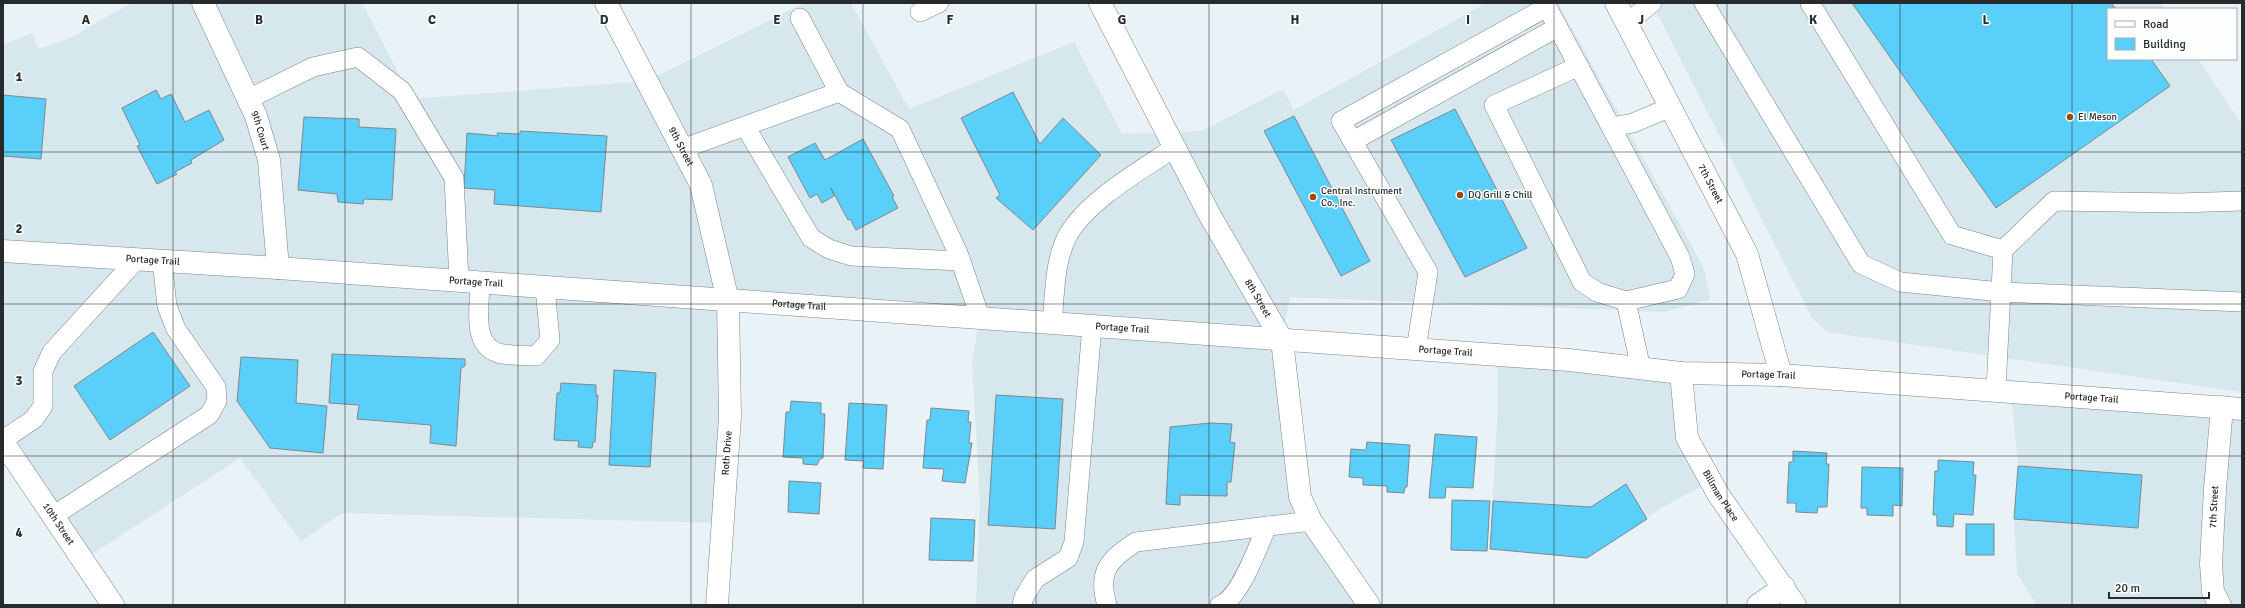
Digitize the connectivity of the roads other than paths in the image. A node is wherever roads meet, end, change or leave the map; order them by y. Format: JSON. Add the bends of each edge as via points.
{"nodes":[{"id":1,"x":203,"y":3,"type":"edge"},
{"id":2,"x":606,"y":3,"type":"edge"},
{"id":3,"x":939,"y":3,"type":"edge"},
{"id":4,"x":1100,"y":3,"type":"edge"},
{"id":5,"x":1616,"y":3,"type":"edge"},
{"id":6,"x":1652,"y":3,"type":"edge"},
{"id":7,"x":1704,"y":3,"type":"edge"},
{"id":8,"x":1810,"y":3,"type":"edge"},
{"id":9,"x":920,"y":12,"type":"dead end"},
{"id":10,"x":800,"y":18,"type":"dead end"},
{"id":11,"x":1627,"y":23,"type":"junction"},
{"id":12,"x":1579,"y":66,"type":"junction"},
{"id":13,"x":839,"y":92,"type":"junction"},
{"id":14,"x":248,"y":99,"type":"junction"},
{"id":15,"x":1671,"y":107,"type":"junction"},
{"id":16,"x":745,"y":126,"type":"junction"},
{"id":17,"x":1611,"y":127,"type":"junction"},
{"id":18,"x":1174,"y":148,"type":"junction"},
{"id":19,"x":682,"y":149,"type":"junction"},
{"id":20,"x":2242,"y":201,"type":"edge"},
{"id":21,"x":2003,"y":250,"type":"junction"},
{"id":22,"x":3,"y":251,"type":"edge"},
{"id":23,"x":137,"y":259,"type":"junction"},
{"id":24,"x":162,"y":260,"type":"junction"},
{"id":25,"x":960,"y":261,"type":"junction"},
{"id":26,"x":278,"y":268,"type":"junction"},
{"id":27,"x":469,"y":282,"type":"junction"},
{"id":28,"x":545,"y":288,"type":"junction"},
{"id":29,"x":2001,"y":292,"type":"junction"},
{"id":30,"x":728,"y":301,"type":"junction"},
{"id":31,"x":1626,"y":302,"type":"junction"},
{"id":32,"x":2242,"y":302,"type":"edge"},
{"id":33,"x":980,"y":317,"type":"junction"},
{"id":34,"x":1052,"y":323,"type":"junction"},
{"id":35,"x":1092,"y":326,"type":"junction"},
{"id":36,"x":1282,"y":340,"type":"junction"},
{"id":37,"x":1416,"y":350,"type":"junction"},
{"id":38,"x":1641,"y":369,"type":"junction"},
{"id":39,"x":1681,"y":373,"type":"junction"},
{"id":40,"x":1782,"y":375,"type":"junction"},
{"id":41,"x":1996,"y":390,"type":"junction"},
{"id":42,"x":2232,"y":408,"type":"edge"},
{"id":43,"x":3,"y":441,"type":"edge"},
{"id":44,"x":53,"y":516,"type":"junction"},
{"id":45,"x":1311,"y":521,"type":"junction"},
{"id":46,"x":1267,"y":526,"type":"junction"},
{"id":47,"x":1789,"y":596,"type":"edge"},
{"id":48,"x":113,"y":605,"type":"edge"},
{"id":49,"x":717,"y":605,"type":"edge"},
{"id":50,"x":1022,"y":605,"type":"edge"},
{"id":51,"x":1108,"y":605,"type":"edge"},
{"id":52,"x":1220,"y":605,"type":"edge"},
{"id":53,"x":1369,"y":605,"type":"edge"},
{"id":54,"x":1758,"y":605,"type":"edge"},
{"id":55,"x":2220,"y":605,"type":"edge"}],
"edges":[{"from":1,"to":14,"type":"street","name":"9th Court"},
{"from":2,"to":19,"type":"street","name":"9th Street"},
{"from":3,"to":9,"type":"lane"},
{"from":4,"to":18,"type":"street","name":"8th Street"},
{"from":5,"to":11,"type":"street","name":"7th Street"},
{"from":6,"to":11,"type":"lane"},
{"from":7,"to":29,"type":"lane","via":[[1861,264],[1900,282]]},
{"from":8,"to":21,"type":"lane","via":[[1952,235]]},
{"from":10,"to":13,"type":"lane"},
{"from":11,"to":15,"type":"street","name":"7th Street"},
{"from":12,"to":17,"type":"lane"},
{"from":12,"to":31,"type":"lane","via":[[1494,105],[1582,282],[1597,292]]},
{"from":12,"to":37,"type":"lane","via":[[1547,7],[1341,122],[1428,272]]},
{"from":13,"to":16,"type":"lane"},
{"from":13,"to":25,"type":"lane","via":[[900,130]]},
{"from":14,"to":26,"type":"street","name":"9th Court","via":[[256,116],[269,160]]},
{"from":14,"to":27,"type":"lane","via":[[313,67],[358,57],[402,91],[454,178]]},
{"from":15,"to":17,"type":"lane","via":[[1633,123]]},
{"from":15,"to":40,"type":"street","name":"7th Street","via":[[1747,254]]},
{"from":16,"to":19,"type":"lane"},
{"from":16,"to":25,"type":"lane","via":[[811,238],[829,250],[850,256]]},
{"from":17,"to":31,"type":"lane","via":[[1680,257],[1685,274],[1678,288]]},
{"from":18,"to":34,"type":"lane","via":[[1116,187],[1089,211],[1068,236],[1060,260]]},
{"from":18,"to":36,"type":"street","name":"8th Street"},
{"from":19,"to":30,"type":"street","name":"9th Street","via":[[701,185]]},
{"from":20,"to":21,"type":"lane","via":[[2054,201]]},
{"from":21,"to":29,"type":"lane"},
{"from":22,"to":23,"type":"street","name":"Portage Trail"},
{"from":23,"to":24,"type":"street","name":"Portage Trail"},
{"from":23,"to":43,"type":"lane","via":[[52,352],[43,371],[43,406],[34,419]]},
{"from":24,"to":26,"type":"street","name":"Portage Trail"},
{"from":24,"to":44,"type":"lane","via":[[166,306],[176,329],[216,387],[217,401],[210,415]]},
{"from":25,"to":33,"type":"lane"},
{"from":26,"to":27,"type":"street","name":"Portage Trail"},
{"from":27,"to":28,"type":"street","name":"Portage Trail"},
{"from":27,"to":28,"type":"lane","via":[[479,334],[487,347],[499,353],[536,356],[550,340]]},
{"from":28,"to":30,"type":"street","name":"Portage Trail"},
{"from":29,"to":32,"type":"lane"},
{"from":29,"to":41,"type":"lane"},
{"from":30,"to":33,"type":"street","name":"Portage Trail"},
{"from":30,"to":49,"type":"street","name":"Roth Drive","via":[[730,417]]},
{"from":31,"to":38,"type":"lane"},
{"from":33,"to":34,"type":"street","name":"Portage Trail"},
{"from":34,"to":35,"type":"street","name":"Portage Trail"},
{"from":35,"to":36,"type":"street","name":"Portage Trail"},
{"from":35,"to":50,"type":"lane","via":[[1074,542],[1068,558],[1035,579]]},
{"from":36,"to":37,"type":"street","name":"Portage Trail"},
{"from":36,"to":45,"type":"street","name":"8th Street","via":[[1300,497]]},
{"from":37,"to":38,"type":"street","name":"Portage Trail","via":[[1569,360]]},
{"from":38,"to":39,"type":"street","name":"Portage Trail"},
{"from":39,"to":40,"type":"street","name":"Portage Trail"},
{"from":39,"to":47,"type":"street","name":"Billman Place","via":[[1687,438],[1718,494]]},
{"from":40,"to":41,"type":"street","name":"Portage Trail"},
{"from":41,"to":42,"type":"street","name":"Portage Trail"},
{"from":42,"to":55,"type":"street","name":"7th Street","via":[[2211,564],[2213,592]]},
{"from":43,"to":44,"type":"street","name":"10th Street"},
{"from":44,"to":48,"type":"street","name":"10th Street"},
{"from":45,"to":46,"type":"lane"},
{"from":45,"to":53,"type":"street","name":"8th Street"},
{"from":46,"to":51,"type":"lane","via":[[1136,542],[1116,554],[1105,574],[1103,591]]},
{"from":46,"to":52,"type":"lane","via":[[1239,586],[1227,603]]},
{"from":47,"to":54,"type":"street"}]}
